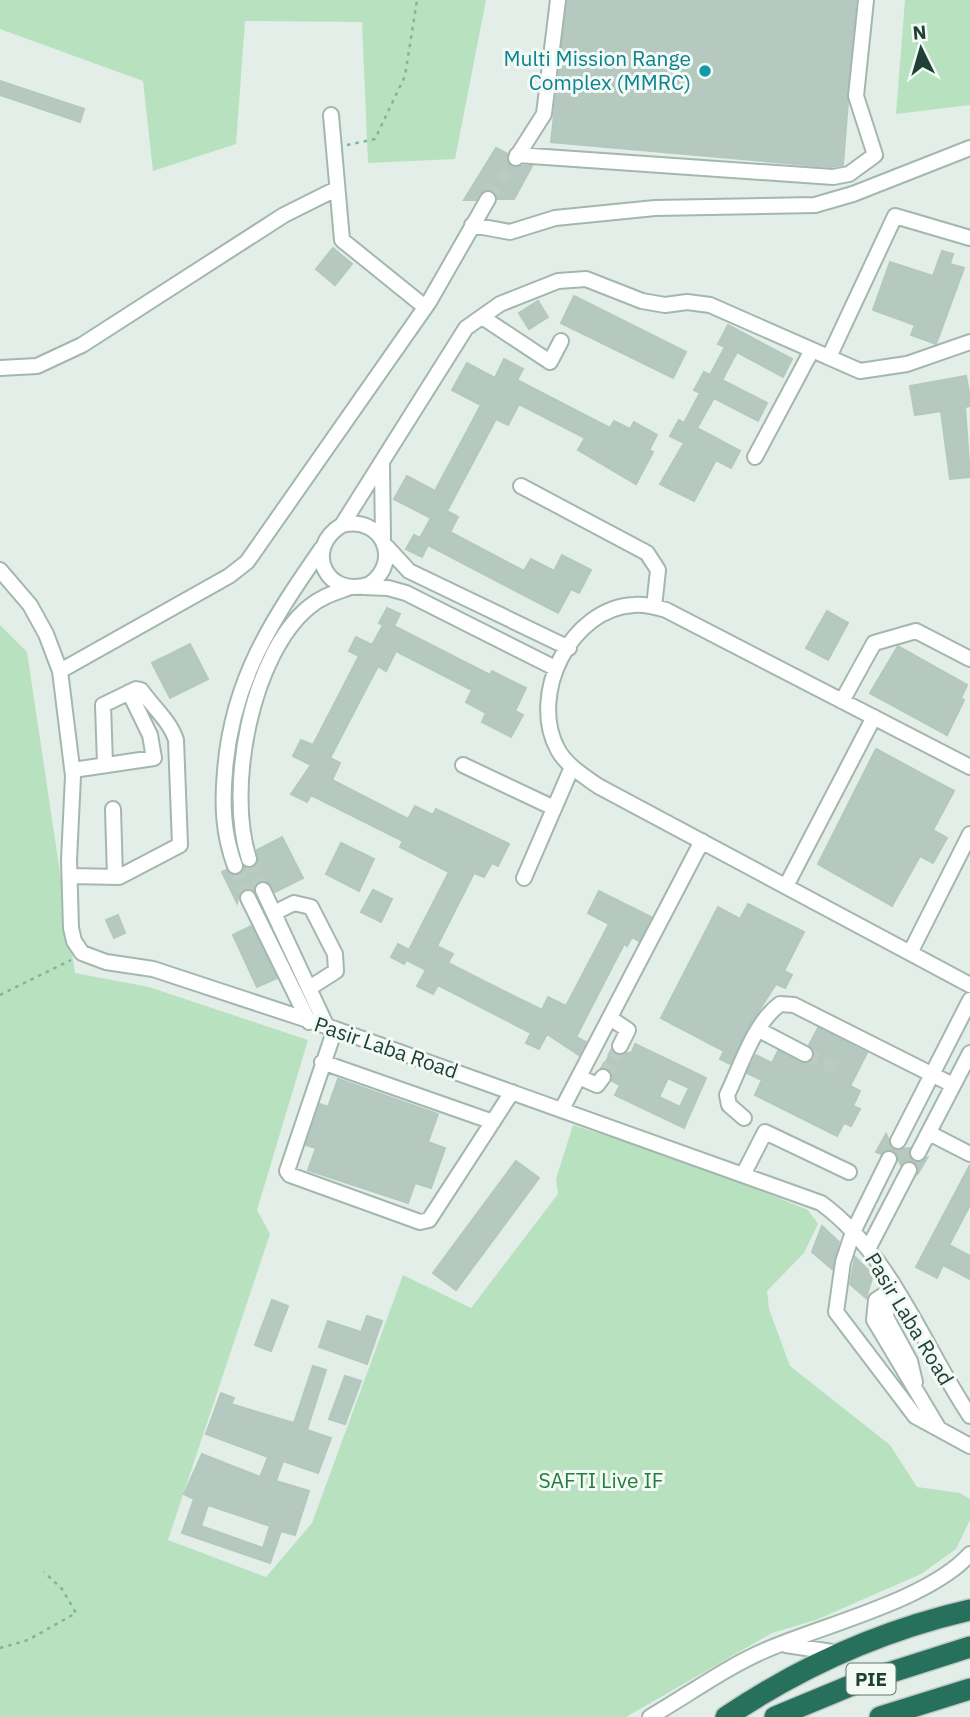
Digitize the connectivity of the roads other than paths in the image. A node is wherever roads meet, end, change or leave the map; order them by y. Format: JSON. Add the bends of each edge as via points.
{"nodes":[{"id":1,"x":558,"y":0,"type":"edge"},
{"id":2,"x":866,"y":0,"type":"edge"},
{"id":3,"x":331,"y":115,"type":"dead end"},
{"id":4,"x":970,"y":148,"type":"edge"},
{"id":5,"x":336,"y":189,"type":"junction"},
{"id":6,"x":488,"y":199,"type":"tunnel mouth"},
{"id":7,"x":471,"y":225,"type":"junction"},
{"id":8,"x":970,"y":238,"type":"edge"},
{"id":9,"x":425,"y":307,"type":"junction"},
{"id":10,"x":482,"y":317,"type":"junction"},
{"id":11,"x":561,"y":341,"type":"dead end"},
{"id":12,"x":970,"y":342,"type":"edge"},
{"id":13,"x":812,"y":350,"type":"junction"},
{"id":14,"x":829,"y":357,"type":"junction"},
{"id":15,"x":0,"y":368,"type":"edge"},
{"id":16,"x":755,"y":457,"type":"dead end"},
{"id":17,"x":382,"y":464,"type":"junction"},
{"id":18,"x":521,"y":486,"type":"dead end"},
{"id":19,"x":342,"y":525,"type":"junction"},
{"id":20,"x":385,"y":543,"type":"junction"},
{"id":21,"x":322,"y":548,"type":"junction"},
{"id":22,"x":0,"y":570,"type":"edge"},
{"id":23,"x":355,"y":588,"type":"junction"},
{"id":24,"x":654,"y":607,"type":"junction"},
{"id":25,"x":569,"y":648,"type":"junction"},
{"id":26,"x":970,"y":659,"type":"edge"},
{"id":27,"x":555,"y":668,"type":"junction"},
{"id":28,"x":60,"y":671,"type":"junction"},
{"id":29,"x":129,"y":692,"type":"junction"},
{"id":30,"x":842,"y":701,"type":"junction"},
{"id":31,"x":874,"y":718,"type":"junction"},
{"id":32,"x":968,"y":761,"type":"edge"},
{"id":33,"x":106,"y":764,"type":"junction"},
{"id":34,"x":463,"y":765,"type":"dead end"},
{"id":35,"x":572,"y":767,"type":"junction"},
{"id":36,"x":73,"y":770,"type":"junction"},
{"id":37,"x":554,"y":808,"type":"junction"},
{"id":38,"x":113,"y":809,"type":"dead end"},
{"id":39,"x":970,"y":834,"type":"edge"},
{"id":40,"x":702,"y":841,"type":"junction"},
{"id":41,"x":249,"y":859,"type":"tunnel mouth"},
{"id":42,"x":235,"y":866,"type":"tunnel mouth"},
{"id":43,"x":70,"y":876,"type":"junction"},
{"id":44,"x":115,"y":877,"type":"junction"},
{"id":45,"x":524,"y":878,"type":"dead end"},
{"id":46,"x":786,"y":886,"type":"junction"},
{"id":47,"x":263,"y":890,"type":"tunnel mouth"},
{"id":48,"x":248,"y":898,"type":"tunnel mouth"},
{"id":49,"x":274,"y":912,"type":"junction"},
{"id":50,"x":910,"y":953,"type":"junction"},
{"id":51,"x":970,"y":985,"type":"edge"},
{"id":52,"x":311,"y":987,"type":"junction"},
{"id":53,"x":970,"y":1000,"type":"edge"},
{"id":54,"x":610,"y":1018,"type":"junction"},
{"id":55,"x":309,"y":1022,"type":"junction"},
{"id":56,"x":331,"y":1028,"type":"junction"},
{"id":57,"x":759,"y":1030,"type":"junction"},
{"id":58,"x":620,"y":1046,"type":"tunnel mouth"},
{"id":59,"x":806,"y":1054,"type":"tunnel mouth"},
{"id":60,"x":970,"y":1054,"type":"edge"},
{"id":61,"x":322,"y":1062,"type":"junction"},
{"id":62,"x":931,"y":1074,"type":"junction"},
{"id":63,"x":579,"y":1077,"type":"junction"},
{"id":64,"x":603,"y":1077,"type":"dead end"},
{"id":65,"x":953,"y":1085,"type":"junction"},
{"id":66,"x":512,"y":1092,"type":"junction"},
{"id":67,"x":562,"y":1109,"type":"junction"},
{"id":68,"x":744,"y":1118,"type":"dead end"},
{"id":69,"x":493,"y":1122,"type":"junction"},
{"id":70,"x":929,"y":1133,"type":"junction"},
{"id":71,"x":898,"y":1141,"type":"dead end"},
{"id":72,"x":918,"y":1153,"type":"dead end"},
{"id":73,"x":970,"y":1154,"type":"edge"},
{"id":74,"x":889,"y":1159,"type":"dead end"},
{"id":75,"x":909,"y":1170,"type":"dead end"},
{"id":76,"x":849,"y":1172,"type":"dead end"},
{"id":77,"x":744,"y":1173,"type":"junction"},
{"id":78,"x":853,"y":1232,"type":"junction"},
{"id":79,"x":868,"y":1249,"type":"junction"},
{"id":80,"x":898,"y":1294,"type":"junction"},
{"id":81,"x":970,"y":1416,"type":"edge"},
{"id":82,"x":939,"y":1431,"type":"junction"},
{"id":83,"x":970,"y":1446,"type":"edge"},
{"id":84,"x":970,"y":1554,"type":"edge"},
{"id":85,"x":970,"y":1610,"type":"edge"},
{"id":86,"x":781,"y":1644,"type":"junction"},
{"id":87,"x":970,"y":1647,"type":"edge"},
{"id":88,"x":840,"y":1653,"type":"junction"},
{"id":89,"x":970,"y":1689,"type":"edge"},
{"id":90,"x":970,"y":1696,"type":"edge"},
{"id":91,"x":925,"y":1701,"type":"junction"},
{"id":92,"x":650,"y":1717,"type":"edge"},
{"id":93,"x":726,"y":1717,"type":"edge"},
{"id":94,"x":775,"y":1717,"type":"edge"},
{"id":95,"x":880,"y":1717,"type":"edge"}],
"edges":[{"from":1,"to":2,"type":"street","via":[[544,114],[516,156],[833,177],[849,174],[875,155],[856,96]]},
{"from":3,"to":5,"type":"street"},
{"from":4,"to":7,"type":"street","via":[[815,205],[655,208],[555,218],[510,232]]},
{"from":5,"to":9,"type":"street","via":[[342,240]]},
{"from":5,"to":15,"type":"street","via":[[284,215],[82,345],[37,366]]},
{"from":6,"to":7,"type":"street"},
{"from":7,"to":9,"type":"street"},
{"from":8,"to":14,"type":"street","via":[[895,216]]},
{"from":9,"to":28,"type":"street","via":[[247,562]]},
{"from":10,"to":11,"type":"street","via":[[551,362]]},
{"from":10,"to":13,"type":"street","via":[[500,304],[558,281],[586,279],[642,301],[710,306]]},
{"from":10,"to":17,"type":"street","via":[[466,328]]},
{"from":12,"to":14,"type":"street","via":[[907,364],[872,370],[860,371]]},
{"from":13,"to":14,"type":"street"},
{"from":13,"to":16,"type":"street"},
{"from":17,"to":19,"type":"street"},
{"from":17,"to":20,"type":"street"},
{"from":18,"to":24,"type":"street","via":[[647,553],[659,578]]},
{"from":19,"to":20,"type":"street","via":[[360,523],[377,531]]},
{"from":19,"to":21,"type":"street","via":[[326,538]]},
{"from":20,"to":23,"type":"street","via":[[383,572]]},
{"from":20,"to":25,"type":"street","via":[[409,570]]},
{"from":21,"to":23,"type":"street","via":[[321,559],[330,578]]},
{"from":21,"to":42,"type":"street","via":[[270,625],[237,700],[226,759],[223,815]]},
{"from":22,"to":28,"type":"street","via":[[30,605]]},
{"from":23,"to":27,"type":"street","via":[[406,593]]},
{"from":23,"to":41,"type":"street","via":[[323,597],[296,619],[254,703],[241,788],[242,834]]},
{"from":24,"to":25,"type":"street","via":[[634,604],[601,616],[589,623]]},
{"from":24,"to":30,"type":"street"},
{"from":25,"to":27,"type":"street"},
{"from":26,"to":30,"type":"street","via":[[908,631],[874,643]]},
{"from":27,"to":35,"type":"street","via":[[547,694],[548,719],[558,750]]},
{"from":28,"to":36,"type":"street"},
{"from":29,"to":33,"type":"street","via":[[102,708]]},
{"from":29,"to":33,"type":"street","via":[[150,735],[154,758]]},
{"from":29,"to":44,"type":"street","via":[[141,690],[172,728],[181,840],[176,849]]},
{"from":30,"to":31,"type":"street"},
{"from":31,"to":32,"type":"street"},
{"from":31,"to":46,"type":"street"},
{"from":33,"to":36,"type":"street"},
{"from":34,"to":37,"type":"street"},
{"from":35,"to":37,"type":"street"},
{"from":35,"to":40,"type":"street","via":[[598,786]]},
{"from":36,"to":43,"type":"street"},
{"from":37,"to":45,"type":"street"},
{"from":38,"to":44,"type":"street"},
{"from":39,"to":50,"type":"street"},
{"from":40,"to":46,"type":"street"},
{"from":40,"to":54,"type":"street"},
{"from":43,"to":44,"type":"street"},
{"from":43,"to":55,"type":"street","name":"Pasir Laba Road","via":[[71,928],[82,953],[106,962],[153,969]]},
{"from":46,"to":50,"type":"street"},
{"from":47,"to":49,"type":"street"},
{"from":48,"to":55,"type":"street"},
{"from":49,"to":52,"type":"street"},
{"from":49,"to":52,"type":"street","via":[[294,903],[311,907],[335,954],[336,971]]},
{"from":50,"to":51,"type":"street"},
{"from":52,"to":56,"type":"street"},
{"from":53,"to":62,"type":"street"},
{"from":54,"to":58,"type":"street","via":[[628,1030]]},
{"from":54,"to":63,"type":"street"},
{"from":55,"to":56,"type":"street","name":"Pasir Laba Road"},
{"from":56,"to":61,"type":"street"},
{"from":56,"to":66,"type":"street","name":"Pasir Laba Road"},
{"from":57,"to":59,"type":"street"},
{"from":57,"to":62,"type":"street","via":[[780,1004],[794,1005]]},
{"from":57,"to":68,"type":"street","via":[[727,1095],[729,1105]]},
{"from":60,"to":65,"type":"street"},
{"from":61,"to":69,"type":"street"},
{"from":61,"to":69,"type":"street","via":[[288,1173],[420,1223],[429,1220]]},
{"from":62,"to":65,"type":"street"},
{"from":62,"to":71,"type":"street"},
{"from":63,"to":64,"type":"street","via":[[597,1085]]},
{"from":63,"to":67,"type":"street"},
{"from":65,"to":70,"type":"street"},
{"from":66,"to":67,"type":"street","name":"Pasir Laba Road"},
{"from":66,"to":69,"type":"street"},
{"from":67,"to":77,"type":"street","name":"Pasir Laba Road"},
{"from":70,"to":72,"type":"street"},
{"from":70,"to":73,"type":"street"},
{"from":74,"to":78,"type":"street"},
{"from":75,"to":79,"type":"street"},
{"from":76,"to":77,"type":"street","via":[[765,1132]]},
{"from":77,"to":78,"type":"street","name":"Pasir Laba Road","via":[[821,1203]]},
{"from":78,"to":79,"type":"street","name":"Pasir Laba Road"},
{"from":78,"to":82,"type":"street","via":[[843,1262],[836,1312],[915,1416]]},
{"from":79,"to":80,"type":"street","name":"Pasir Laba Road"},
{"from":80,"to":81,"type":"street","name":"Pasir Laba Road"},
{"from":80,"to":82,"type":"street","via":[[876,1300],[874,1320]]},
{"from":82,"to":83,"type":"street"},
{"from":84,"to":86,"type":"street","via":[[904,1596]]},
{"from":85,"to":88,"type":"highway","via":[[931,1619]]},
{"from":86,"to":88,"type":"street"},
{"from":86,"to":92,"type":"street"},
{"from":87,"to":94,"type":"highway","number":"PIE","via":[[857,1683]]},
{"from":88,"to":93,"type":"highway","via":[[764,1691]]},
{"from":89,"to":91,"type":"highway","number":"PIE"},
{"from":90,"to":91,"type":"highway"},
{"from":91,"to":95,"type":"highway","number":"PIE"}]}
